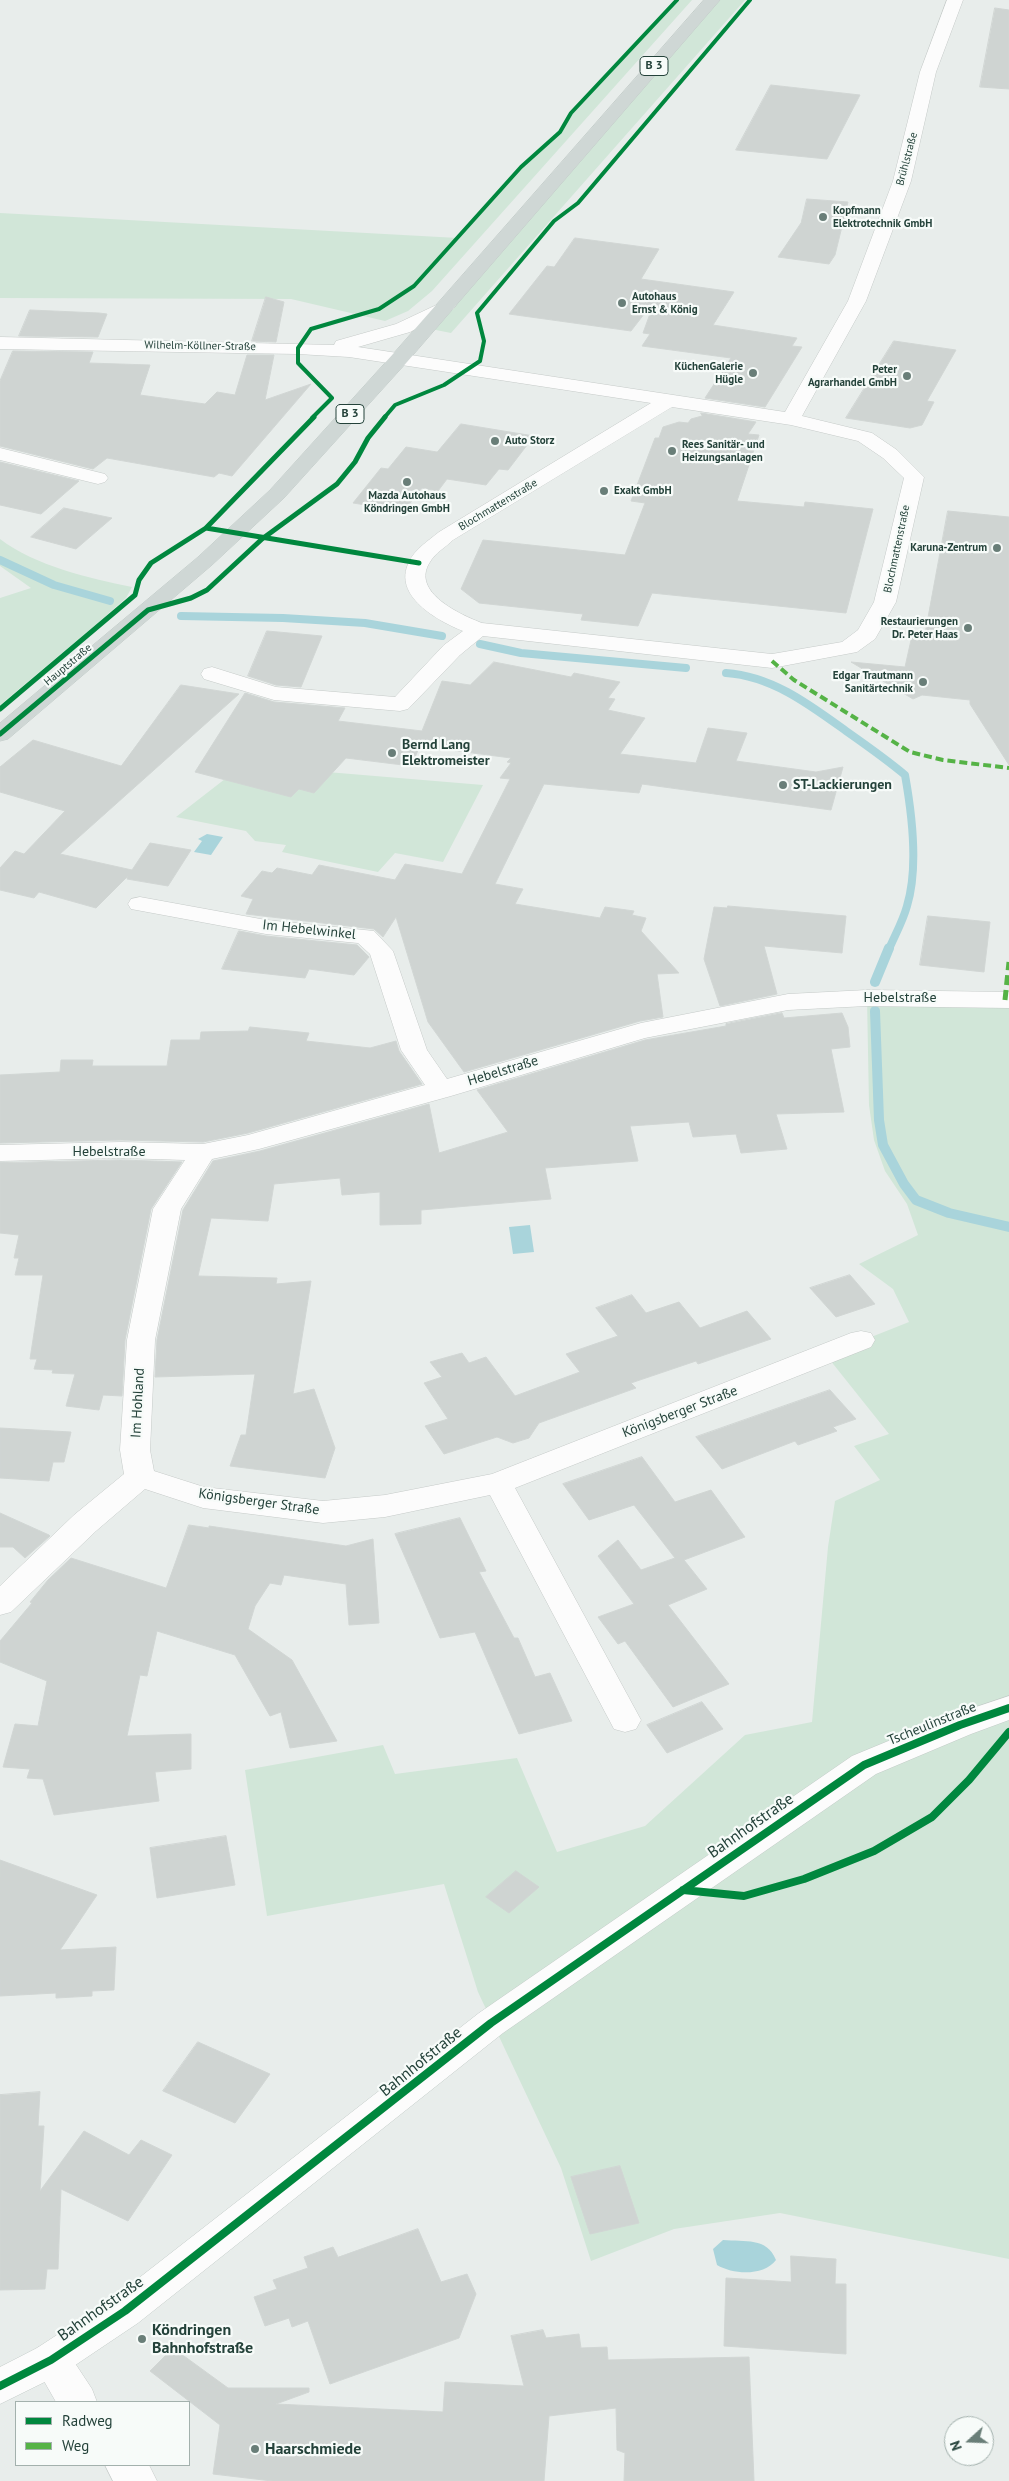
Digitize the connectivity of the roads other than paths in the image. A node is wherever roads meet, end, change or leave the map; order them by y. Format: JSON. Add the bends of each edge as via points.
{"nodes":[{"id":1,"x":712,"y":0,"type":"edge"},
{"id":2,"x":955,"y":0,"type":"edge"},
{"id":3,"x":447,"y":305,"type":"junction"},
{"id":4,"x":0,"y":343,"type":"edge"},
{"id":5,"x":324,"y":350,"type":"junction"},
{"id":6,"x":400,"y":358,"type":"junction"},
{"id":7,"x":668,"y":401,"type":"junction"},
{"id":8,"x":791,"y":419,"type":"junction"},
{"id":9,"x":0,"y":454,"type":"edge"},
{"id":10,"x":98,"y":478,"type":"dead end"},
{"id":11,"x":478,"y":629,"type":"junction"},
{"id":12,"x":212,"y":674,"type":"dead end"},
{"id":13,"x":0,"y":734,"type":"edge"},
{"id":14,"x":140,"y":904,"type":"dead end"},
{"id":15,"x":1009,"y":1000,"type":"edge"},
{"id":16,"x":442,"y":1090,"type":"junction"},
{"id":17,"x":203,"y":1152,"type":"junction"},
{"id":18,"x":0,"y":1154,"type":"edge"},
{"id":19,"x":862,"y":1340,"type":"dead end"},
{"id":20,"x":140,"y":1477,"type":"junction"},
{"id":21,"x":498,"y":1483,"type":"junction"},
{"id":22,"x":0,"y":1604,"type":"edge"},
{"id":23,"x":1009,"y":1708,"type":"edge"},
{"id":24,"x":625,"y":1720,"type":"dead end"},
{"id":25,"x":864,"y":1765,"type":"joint"},
{"id":26,"x":51,"y":2360,"type":"junction"},
{"id":27,"x":0,"y":2386,"type":"edge"},
{"id":28,"x":77,"y":2401,"type":"edge"},
{"id":29,"x":126,"y":2466,"type":"edge"},
{"id":30,"x":137,"y":2481,"type":"edge"}],
"edges":[{"from":1,"to":3,"type":"main road","number":"B 3"},
{"from":2,"to":8,"type":"street","name":"Brühlstraße","via":[[928,72],[902,181],[857,301]]},
{"from":3,"to":5,"type":"street","via":[[403,328]]},
{"from":3,"to":6,"type":"main road","number":"B 3"},
{"from":4,"to":5,"type":"street","name":"Wilhelm-Köllner-Straße"},
{"from":5,"to":6,"type":"street","name":"Wilhelm-Köllner-Straße"},
{"from":6,"to":7,"type":"street","name":"Blochmattenstraße"},
{"from":6,"to":13,"type":"main road","name":"Hauptstraße","number":"B 3","via":[[283,488],[238,532]]},
{"from":7,"to":8,"type":"street","name":"Blochmattenstraße"},
{"from":7,"to":11,"type":"street","name":"Blochmattenstraße","via":[[446,536],[419,563],[416,581],[427,601],[456,621]]},
{"from":8,"to":11,"type":"street","name":"Blochmattenstraße","via":[[865,438],[890,454],[914,477],[885,602],[867,634],[849,647],[772,661]]},
{"from":9,"to":10,"type":"street"},
{"from":11,"to":12,"type":"street","via":[[452,650],[400,704],[274,693]]},
{"from":14,"to":16,"type":"street","name":"Im Hebelwinkel","via":[[266,927],[365,936],[381,951],[414,1050]]},
{"from":15,"to":16,"type":"street","name":"Hebelstraße","via":[[867,998],[788,1002],[641,1031]]},
{"from":16,"to":17,"type":"street","name":"Hebelstraße","via":[[250,1143]]},
{"from":17,"to":18,"type":"street","name":"Hebelstraße","via":[[121,1150]]},
{"from":17,"to":20,"type":"street","name":"Im Hohland","via":[[167,1209],[143,1330],[135,1450]]},
{"from":19,"to":21,"type":"street","name":"Königsberger Straße"},
{"from":20,"to":21,"type":"street","name":"Königsberger Straße","via":[[203,1497],[322,1512],[385,1506]]},
{"from":20,"to":22,"type":"street","via":[[84,1523]]},
{"from":21,"to":24,"type":"street"},
{"from":23,"to":25,"type":"street","name":"Tscheulinstraße"},
{"from":25,"to":26,"type":"street","name":"Bahnhofstraße","via":[[491,2023],[125,2311]]},
{"from":26,"to":27,"type":"street","name":"Bahnhofstraße"},
{"from":26,"to":28,"type":"street","name":"Bahnhofstraße"},
{"from":29,"to":30,"type":"street"}]}
